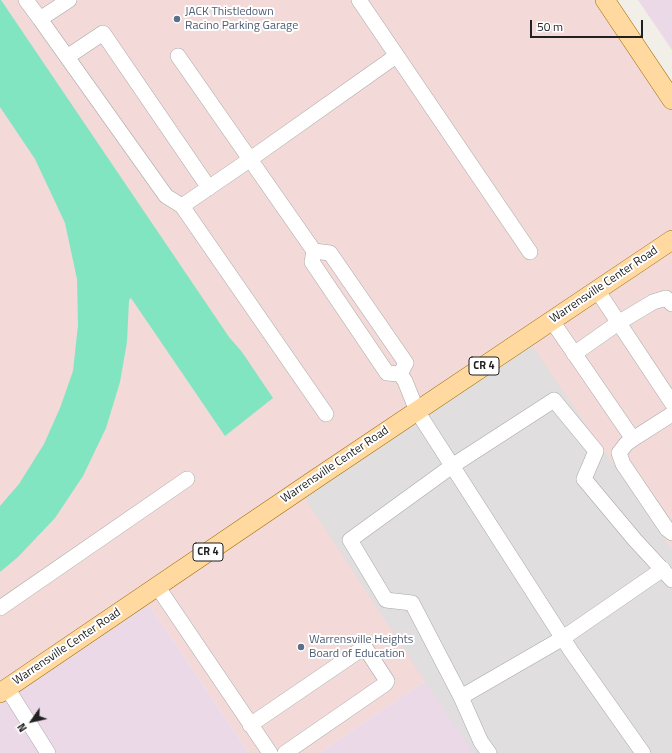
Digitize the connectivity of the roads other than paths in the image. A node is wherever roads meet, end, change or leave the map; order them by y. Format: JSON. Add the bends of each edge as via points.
{"nodes":[{"id":1,"x":26,"y":0,"type":"edge"},
{"id":2,"x":69,"y":0,"type":"edge"},
{"id":3,"x":359,"y":0,"type":"edge"},
{"id":4,"x":605,"y":0,"type":"edge"},
{"id":5,"x":40,"y":20,"type":"junction"},
{"id":6,"x":178,"y":56,"type":"dead end"},
{"id":7,"x":396,"y":56,"type":"junction"},
{"id":8,"x":67,"y":57,"type":"junction"},
{"id":9,"x":672,"y":100,"type":"edge"},
{"id":10,"x":250,"y":159,"type":"junction"},
{"id":11,"x":209,"y":188,"type":"junction"},
{"id":12,"x":182,"y":206,"type":"junction"},
{"id":13,"x":671,"y":243,"type":"edge"},
{"id":14,"x":314,"y":250,"type":"junction"},
{"id":15,"x":530,"y":252,"type":"dead end"},
{"id":16,"x":597,"y":290,"type":"junction"},
{"id":17,"x":672,"y":304,"type":"edge"},
{"id":18,"x":552,"y":321,"type":"junction"},
{"id":19,"x":618,"y":322,"type":"junction"},
{"id":20,"x":574,"y":354,"type":"junction"},
{"id":21,"x":400,"y":374,"type":"junction"},
{"id":22,"x":672,"y":403,"type":"edge"},
{"id":23,"x":416,"y":411,"type":"junction"},
{"id":24,"x":326,"y":414,"type":"dead end"},
{"id":25,"x":672,"y":414,"type":"edge"},
{"id":26,"x":633,"y":439,"type":"junction"},
{"id":27,"x":452,"y":466,"type":"junction"},
{"id":28,"x":186,"y":479,"type":"dead end"},
{"id":29,"x":672,"y":533,"type":"edge"},
{"id":30,"x":667,"y":574,"type":"edge"},
{"id":31,"x":157,"y":586,"type":"junction"},
{"id":32,"x":0,"y":608,"type":"edge"},
{"id":33,"x":563,"y":638,"type":"junction"},
{"id":34,"x":3,"y":691,"type":"edge"},
{"id":35,"x":461,"y":697,"type":"junction"},
{"id":36,"x":250,"y":725,"type":"junction"},
{"id":37,"x":48,"y":753,"type":"edge"},
{"id":38,"x":270,"y":753,"type":"edge"},
{"id":39,"x":285,"y":753,"type":"edge"},
{"id":40,"x":488,"y":753,"type":"edge"},
{"id":41,"x":643,"y":753,"type":"edge"}],
"edges":[{"from":1,"to":5,"type":"lane"},
{"from":2,"to":5,"type":"lane"},
{"from":3,"to":7,"type":"lane"},
{"from":4,"to":9,"type":"main road"},
{"from":5,"to":8,"type":"lane"},
{"from":6,"to":10,"type":"lane"},
{"from":7,"to":10,"type":"lane"},
{"from":7,"to":15,"type":"lane"},
{"from":8,"to":11,"type":"lane","via":[[103,33]]},
{"from":8,"to":12,"type":"lane","via":[[166,196]]},
{"from":10,"to":11,"type":"lane"},
{"from":10,"to":14,"type":"lane"},
{"from":11,"to":12,"type":"lane"},
{"from":12,"to":24,"type":"lane"},
{"from":13,"to":16,"type":"main road","name":"Warrensville Center Road","number":"CR 4"},
{"from":14,"to":21,"type":"lane","via":[[312,262],[387,373]]},
{"from":14,"to":21,"type":"lane","via":[[330,253],[406,363]]},
{"from":16,"to":18,"type":"main road","name":"Warrensville Center Road","number":"CR 4"},
{"from":16,"to":19,"type":"lane"},
{"from":17,"to":19,"type":"lane","via":[[666,298],[660,299]]},
{"from":18,"to":20,"type":"lane"},
{"from":18,"to":23,"type":"main road","name":"Warrensville Center Road","number":"CR 4"},
{"from":19,"to":20,"type":"lane"},
{"from":19,"to":22,"type":"lane"},
{"from":20,"to":26,"type":"lane"},
{"from":21,"to":23,"type":"lane"},
{"from":23,"to":27,"type":"lane"},
{"from":23,"to":31,"type":"main road","name":"Warrensville Center Road","number":"CR 4"},
{"from":25,"to":26,"type":"lane"},
{"from":26,"to":29,"type":"lane","via":[[619,453],[623,464]]},
{"from":27,"to":30,"type":"lane","via":[[554,400],[596,451],[584,478]]},
{"from":27,"to":33,"type":"lane"},
{"from":27,"to":35,"type":"lane","via":[[350,540],[386,600],[412,603]]},
{"from":28,"to":32,"type":"lane"},
{"from":30,"to":33,"type":"lane"},
{"from":31,"to":34,"type":"main road","name":"Warrensville Center Road","number":"CR 4"},
{"from":31,"to":36,"type":"lane"},
{"from":33,"to":35,"type":"lane"},
{"from":33,"to":41,"type":"lane"},
{"from":34,"to":37,"type":"lane"},
{"from":35,"to":40,"type":"lane"},
{"from":36,"to":38,"type":"lane"},
{"from":36,"to":39,"type":"lane","via":[[363,648],[366,649],[386,681],[385,684]]}]}
